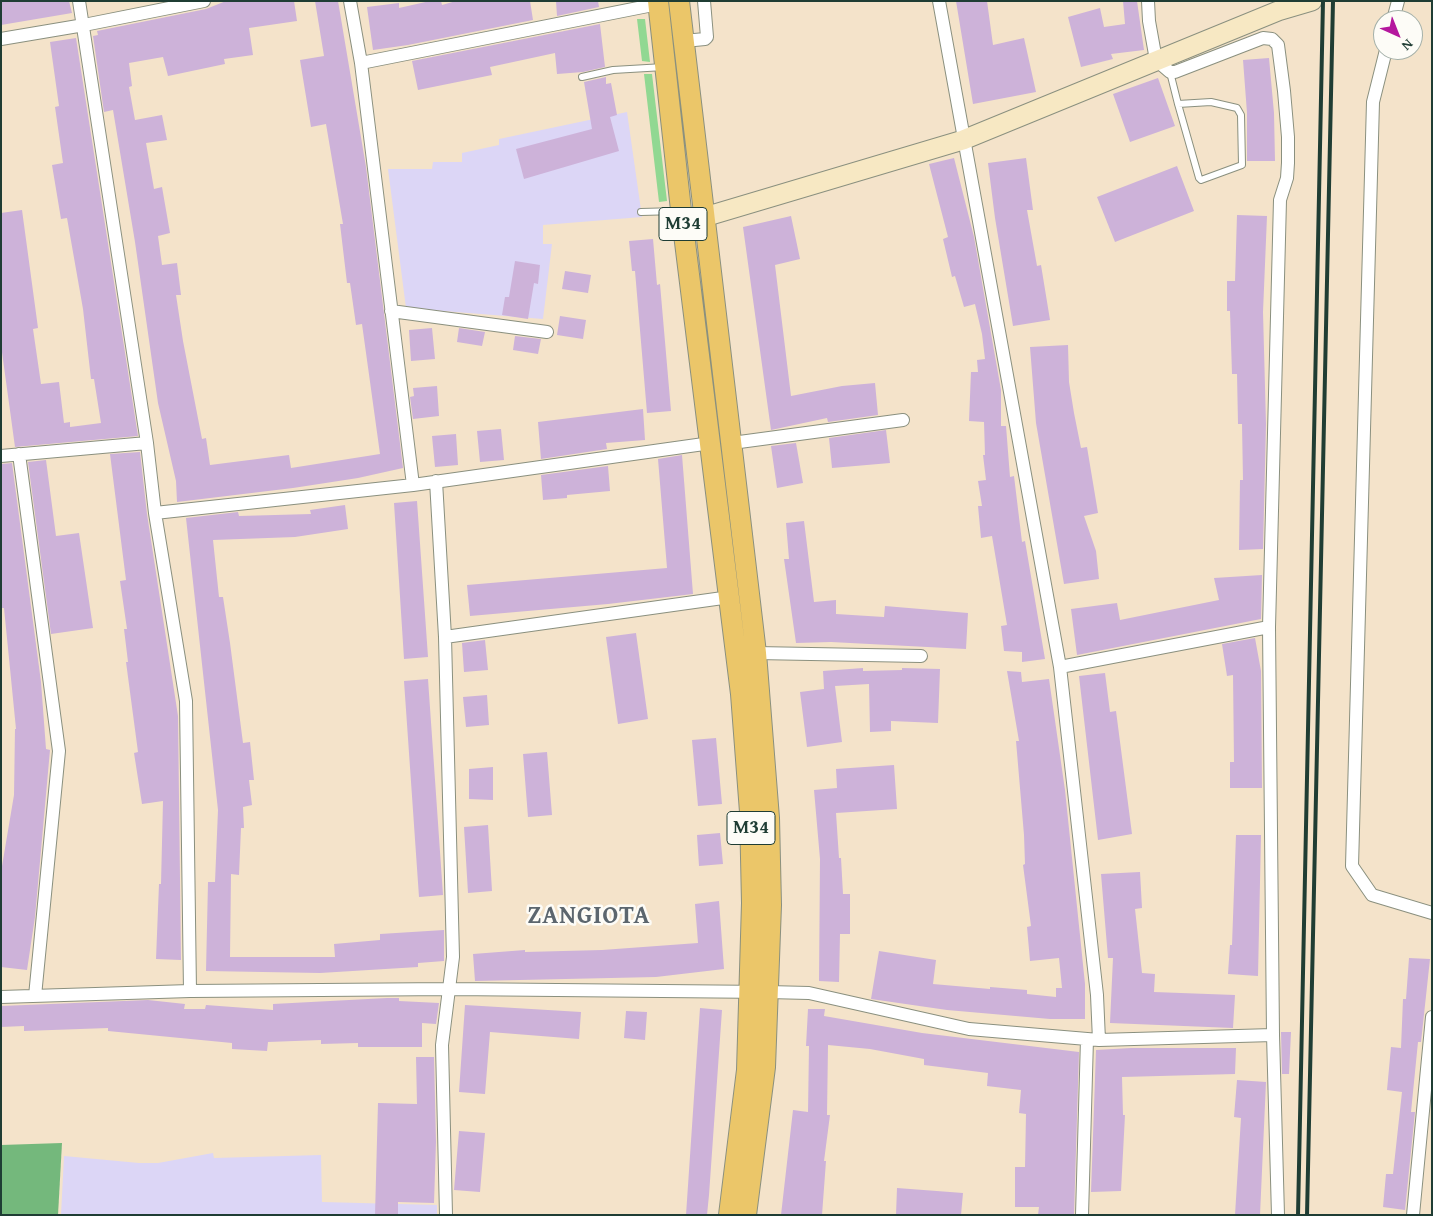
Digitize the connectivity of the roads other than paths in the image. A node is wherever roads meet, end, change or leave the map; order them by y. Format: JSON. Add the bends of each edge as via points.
{"nodes":[{"id":1,"x":78,"y":1,"type":"edge"},
{"id":2,"x":204,"y":1,"type":"edge"},
{"id":3,"x":350,"y":1,"type":"edge"},
{"id":4,"x":679,"y":1,"type":"edge"},
{"id":5,"x":704,"y":1,"type":"edge"},
{"id":6,"x":939,"y":1,"type":"edge"},
{"id":7,"x":1148,"y":1,"type":"edge"},
{"id":8,"x":1312,"y":1,"type":"edge"},
{"id":9,"x":658,"y":3,"type":"edge"},
{"id":10,"x":620,"y":6,"type":"edge"},
{"id":11,"x":1278,"y":6,"type":"edge"},
{"id":12,"x":84,"y":25,"type":"junction"},
{"id":13,"x":1,"y":39,"type":"edge"},
{"id":14,"x":684,"y":41,"type":"junction"},
{"id":15,"x":1384,"y":60,"type":"edge"},
{"id":16,"x":362,"y":63,"type":"junction"},
{"id":17,"x":1163,"y":66,"type":"junction"},
{"id":18,"x":665,"y":67,"type":"junction"},
{"id":19,"x":582,"y":77,"type":"dead end"},
{"id":20,"x":1178,"y":104,"type":"junction"},
{"id":21,"x":963,"y":140,"type":"junction"},
{"id":22,"x":641,"y":212,"type":"dead end"},
{"id":23,"x":682,"y":216,"type":"junction"},
{"id":24,"x":704,"y":219,"type":"junction"},
{"id":25,"x":391,"y":311,"type":"junction"},
{"id":26,"x":547,"y":332,"type":"dead end"},
{"id":27,"x":903,"y":420,"type":"dead end"},
{"id":28,"x":147,"y":443,"type":"junction"},
{"id":29,"x":711,"y":443,"type":"junction"},
{"id":30,"x":732,"y":443,"type":"junction"},
{"id":31,"x":19,"y":454,"type":"junction"},
{"id":32,"x":1,"y":456,"type":"edge"},
{"id":33,"x":436,"y":481,"type":"junction"},
{"id":34,"x":413,"y":485,"type":"junction"},
{"id":35,"x":155,"y":513,"type":"junction"},
{"id":36,"x":730,"y":597,"type":"junction"},
{"id":37,"x":1269,"y":627,"type":"junction"},
{"id":38,"x":445,"y":637,"type":"junction"},
{"id":39,"x":756,"y":653,"type":"junction"},
{"id":40,"x":921,"y":656,"type":"dead end"},
{"id":41,"x":1060,"y":666,"type":"junction"},
{"id":42,"x":1432,"y":913,"type":"edge"},
{"id":43,"x":451,"y":989,"type":"junction"},
{"id":44,"x":190,"y":991,"type":"junction"},
{"id":45,"x":759,"y":992,"type":"junction"},
{"id":46,"x":35,"y":996,"type":"junction"},
{"id":47,"x":1,"y":997,"type":"edge"},
{"id":48,"x":1432,"y":1017,"type":"edge"},
{"id":49,"x":1273,"y":1035,"type":"junction"},
{"id":50,"x":1093,"y":1040,"type":"junction"},
{"id":51,"x":446,"y":1215,"type":"edge"},
{"id":52,"x":729,"y":1215,"type":"edge"},
{"id":53,"x":746,"y":1215,"type":"edge"},
{"id":54,"x":1082,"y":1215,"type":"edge"},
{"id":55,"x":1278,"y":1215,"type":"edge"},
{"id":56,"x":1413,"y":1215,"type":"edge"}],
"edges":[{"from":1,"to":12,"type":"street"},
{"from":2,"to":12,"type":"street"},
{"from":3,"to":16,"type":"street"},
{"from":4,"to":14,"type":"main road","number":"M34"},
{"from":5,"to":14,"type":"street","via":[[708,37]]},
{"from":6,"to":21,"type":"street"},
{"from":7,"to":17,"type":"street","via":[[1148,21]]},
{"from":8,"to":11,"type":"main road"},
{"from":9,"to":10,"type":"street"},
{"from":9,"to":18,"type":"main road","number":"M34"},
{"from":10,"to":16,"type":"street"},
{"from":11,"to":17,"type":"main road"},
{"from":12,"to":13,"type":"street"},
{"from":12,"to":28,"type":"street"},
{"from":14,"to":24,"type":"main road","number":"M34"},
{"from":15,"to":42,"type":"street","via":[[1373,102],[1352,866],[1372,895]]},
{"from":16,"to":25,"type":"street"},
{"from":17,"to":20,"type":"lane"},
{"from":17,"to":21,"type":"main road"},
{"from":17,"to":37,"type":"street","via":[[1175,72],[1263,38],[1272,39],[1278,45],[1288,137],[1287,178],[1280,200]]},
{"from":18,"to":19,"type":"lane","via":[[613,70]]},
{"from":18,"to":23,"type":"main road","number":"M34"},
{"from":20,"to":20,"type":"lane","via":[[1201,180],[1242,165],[1241,115],[1237,108],[1211,102]]},
{"from":21,"to":24,"type":"main road"},
{"from":21,"to":41,"type":"street"},
{"from":22,"to":23,"type":"lane"},
{"from":23,"to":24,"type":"main road"},
{"from":23,"to":29,"type":"main road","number":"M34"},
{"from":24,"to":30,"type":"main road","number":"M34"},
{"from":25,"to":26,"type":"street"},
{"from":25,"to":34,"type":"street"},
{"from":27,"to":30,"type":"street"},
{"from":28,"to":31,"type":"street"},
{"from":28,"to":35,"type":"street"},
{"from":29,"to":33,"type":"street"},
{"from":29,"to":36,"type":"main road","number":"M34"},
{"from":30,"to":39,"type":"main road","number":"M34"},
{"from":31,"to":32,"type":"street"},
{"from":31,"to":46,"type":"street","via":[[59,751]]},
{"from":33,"to":34,"type":"street"},
{"from":33,"to":38,"type":"street"},
{"from":34,"to":35,"type":"street"},
{"from":35,"to":44,"type":"street","via":[[186,701]]},
{"from":36,"to":38,"type":"street"},
{"from":36,"to":45,"type":"main road","number":"M34","via":[[741,694]]},
{"from":37,"to":41,"type":"street"},
{"from":37,"to":49,"type":"street"},
{"from":38,"to":43,"type":"street","via":[[453,957]]},
{"from":39,"to":40,"type":"street"},
{"from":39,"to":45,"type":"main road","number":"M34","via":[[771,862]]},
{"from":41,"to":50,"type":"street","via":[[1097,995]]},
{"from":43,"to":44,"type":"street"},
{"from":43,"to":45,"type":"street"},
{"from":43,"to":51,"type":"street","via":[[442,1045]]},
{"from":44,"to":46,"type":"street"},
{"from":45,"to":50,"type":"street","via":[[809,993],[969,1029]]},
{"from":45,"to":52,"type":"main road","number":"M34"},
{"from":45,"to":53,"type":"main road","number":"M34","via":[[765,1066]]},
{"from":46,"to":47,"type":"street"},
{"from":48,"to":56,"type":"street"},
{"from":49,"to":50,"type":"street"},
{"from":49,"to":55,"type":"street"},
{"from":50,"to":54,"type":"street"}]}
